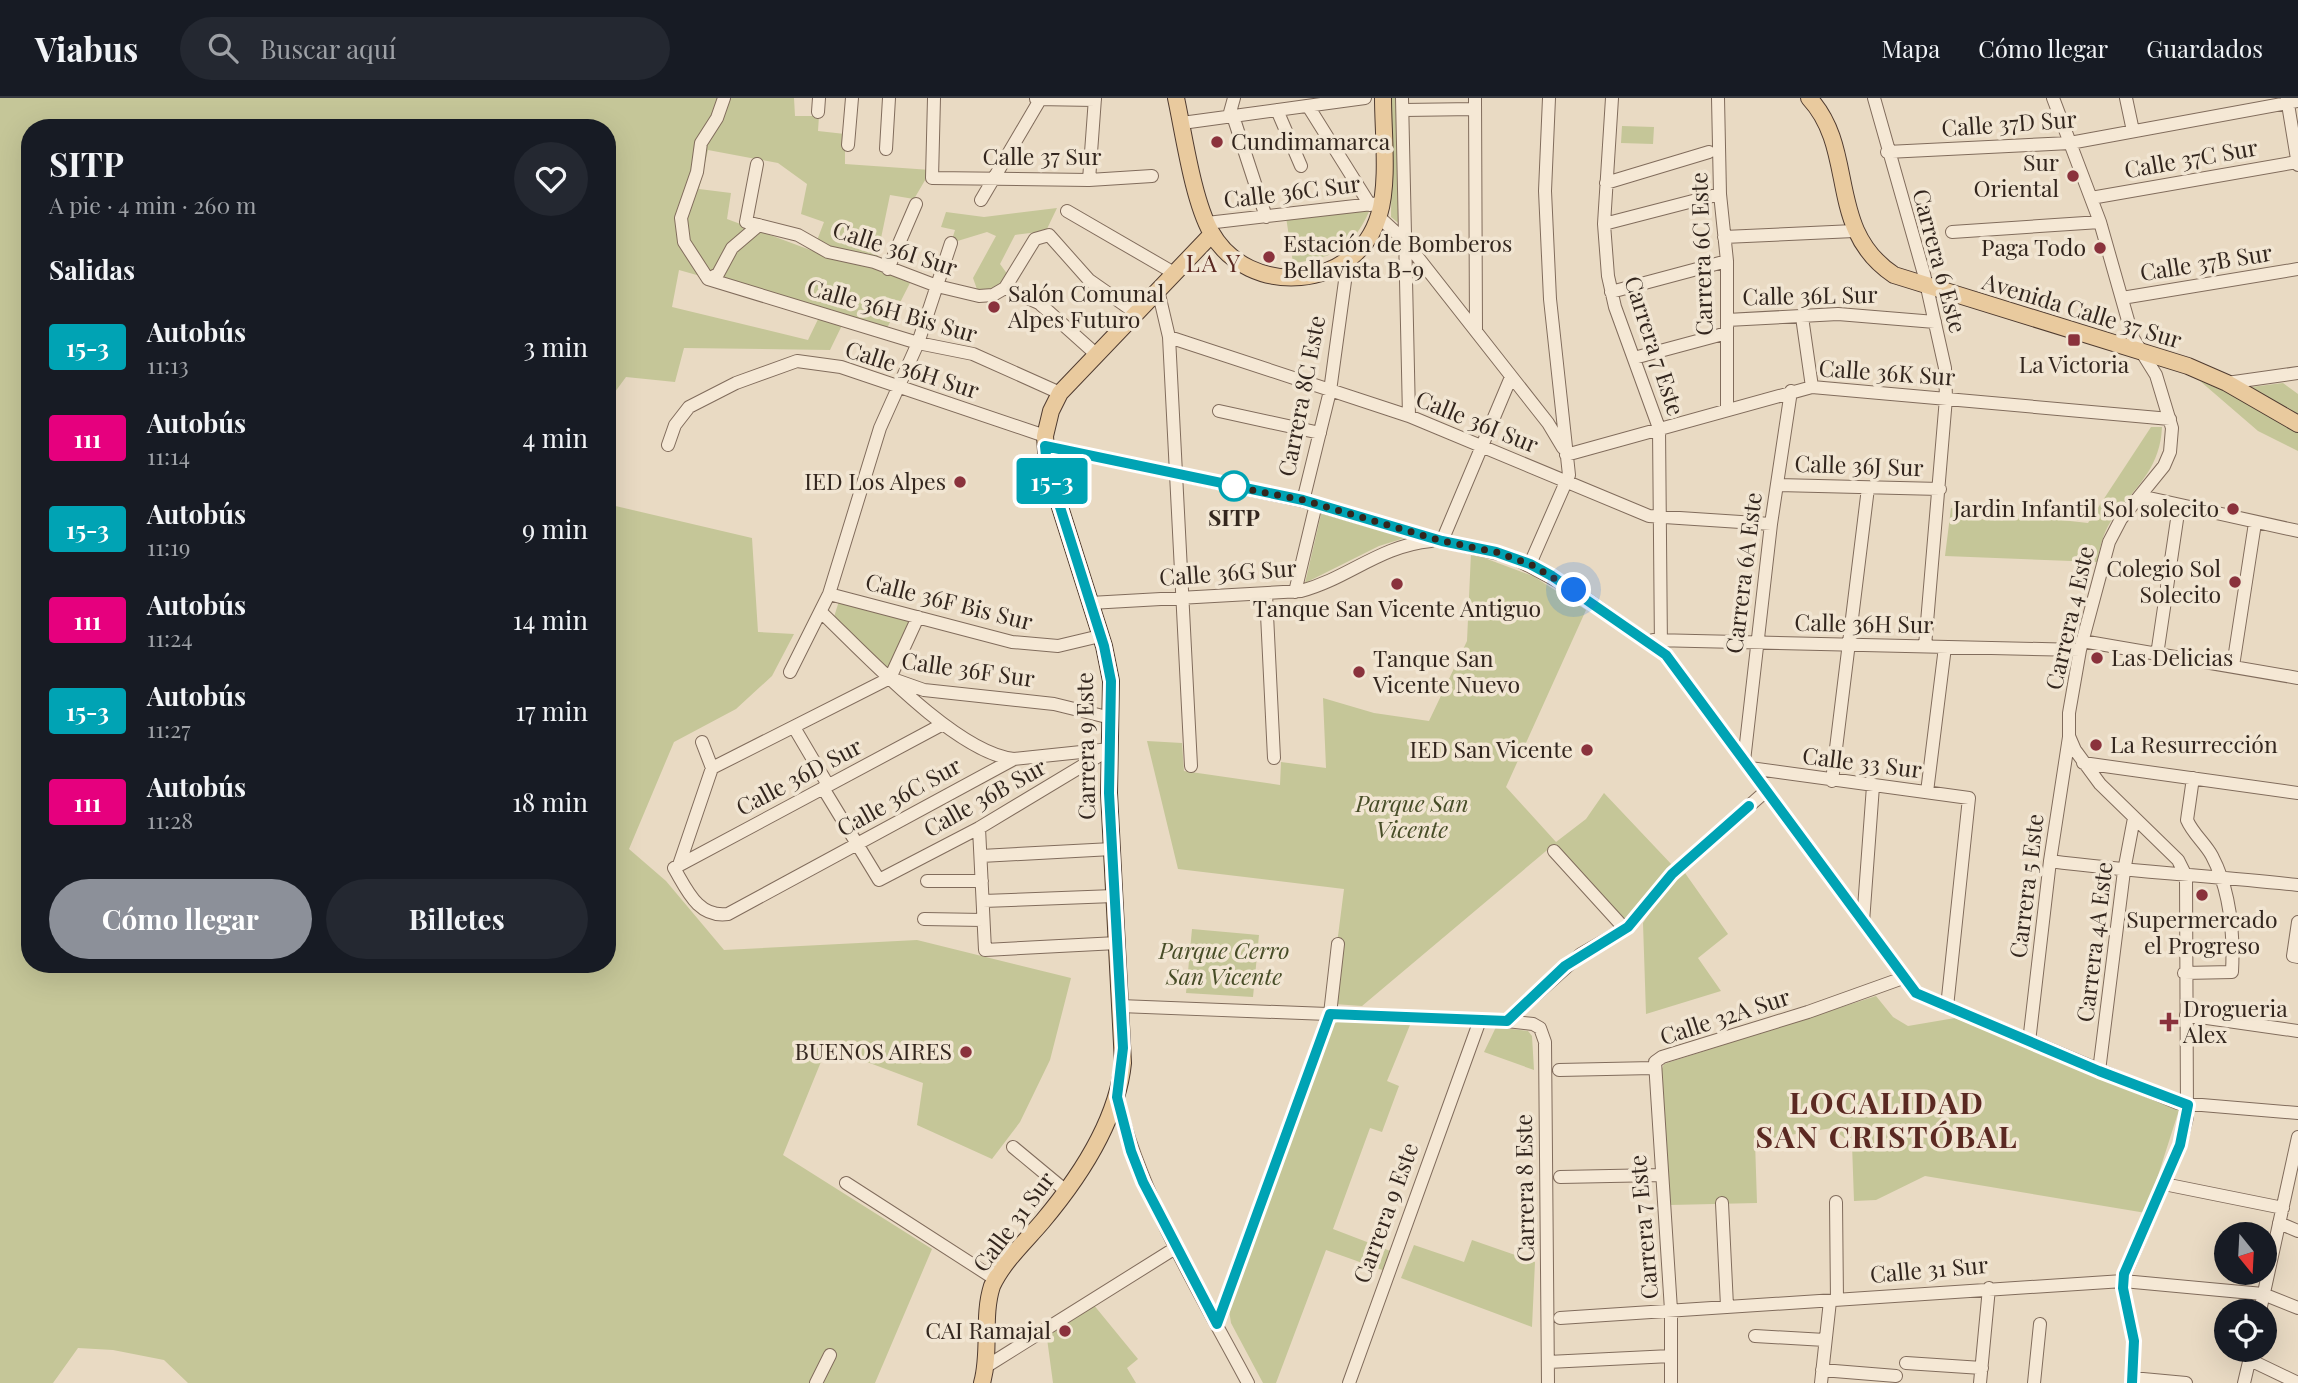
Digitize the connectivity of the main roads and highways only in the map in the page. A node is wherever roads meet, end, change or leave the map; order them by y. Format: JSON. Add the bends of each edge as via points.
{"nodes":[{"id":1,"x":1383,"y":98,"type":"edge"},
{"id":2,"x":1809,"y":98,"type":"edge"},
{"id":3,"x":1179,"y":107,"type":"edge"},
{"id":4,"x":1209,"y":228,"type":"junction"},
{"id":5,"x":2298,"y":425,"type":"edge"},
{"id":6,"x":1117,"y":1097,"type":"joint"},
{"id":7,"x":982,"y":1383,"type":"edge"}],
"edges":[{"from":1,"to":4,"type":"main road","via":[[1377,208],[1367,238],[1348,259],[1314,276],[1274,276],[1235,261]]},
{"from":2,"to":5,"type":"main road","name":"Avenida Calle 37 Sur","via":[[1828,127],[1856,235],[1885,270],[1927,288],[2188,366]]},
{"from":3,"to":4,"type":"main road"},
{"from":4,"to":6,"type":"main road","name":"Carrera 9 Este","via":[[1174,273],[1060,393],[1045,441],[1047,466],[1111,681],[1112,849],[1123,1063]]},
{"from":6,"to":7,"type":"main road","name":"Calle 31 Sur","via":[[1066,1191],[995,1279],[988,1301],[987,1366]]}]}
